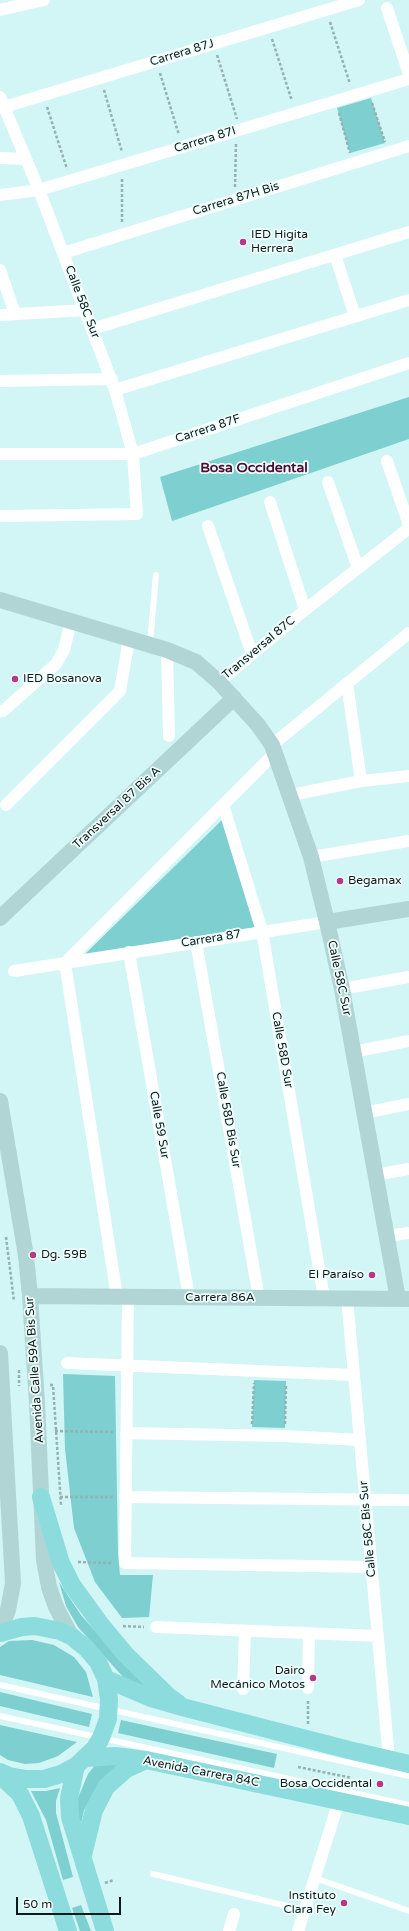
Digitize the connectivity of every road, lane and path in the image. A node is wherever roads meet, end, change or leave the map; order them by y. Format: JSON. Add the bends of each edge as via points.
{"nodes":[{"id":1,"x":44,"y":0,"type":"edge"},
{"id":2,"x":359,"y":0,"type":"edge"},
{"id":3,"x":386,"y":8,"type":"dead end"},
{"id":4,"x":0,"y":10,"type":"edge"},
{"id":5,"x":326,"y":10,"type":"junction"},
{"id":6,"x":268,"y":27,"type":"junction"},
{"id":7,"x":156,"y":61,"type":"junction"},
{"id":8,"x":409,"y":74,"type":"edge"},
{"id":9,"x":409,"y":79,"type":"edge"},
{"id":10,"x":369,"y":91,"type":"junction"},
{"id":11,"x":43,"y":95,"type":"junction"},
{"id":12,"x":354,"y":95,"type":"junction"},
{"id":13,"x":2,"y":100,"type":"edge"},
{"id":14,"x":335,"y":101,"type":"junction"},
{"id":15,"x":296,"y":113,"type":"junction"},
{"id":16,"x":409,"y":146,"type":"edge"},
{"id":17,"x":183,"y":147,"type":"junction"},
{"id":18,"x":388,"y":152,"type":"junction"},
{"id":19,"x":0,"y":158,"type":"edge"},
{"id":20,"x":26,"y":159,"type":"junction"},
{"id":21,"x":353,"y":163,"type":"junction"},
{"id":22,"x":71,"y":180,"type":"junction"},
{"id":23,"x":39,"y":190,"type":"junction"},
{"id":24,"x":0,"y":195,"type":"edge"},
{"id":25,"x":409,"y":232,"type":"edge"},
{"id":26,"x":63,"y":253,"type":"junction"},
{"id":27,"x":335,"y":255,"type":"junction"},
{"id":28,"x":0,"y":270,"type":"edge"},
{"id":29,"x":409,"y":300,"type":"edge"},
{"id":30,"x":85,"y":310,"type":"junction"},
{"id":31,"x":15,"y":314,"type":"junction"},
{"id":32,"x":0,"y":315,"type":"edge"},
{"id":33,"x":355,"y":316,"type":"junction"},
{"id":34,"x":92,"y":329,"type":"junction"},
{"id":35,"x":409,"y":363,"type":"edge"},
{"id":36,"x":0,"y":381,"type":"edge"},
{"id":37,"x":114,"y":385,"type":"junction"},
{"id":38,"x":0,"y":454,"type":"edge"},
{"id":39,"x":133,"y":454,"type":"junction"},
{"id":40,"x":387,"y":461,"type":"dead end"},
{"id":41,"x":328,"y":482,"type":"dead end"},
{"id":42,"x":270,"y":502,"type":"dead end"},
{"id":43,"x":0,"y":516,"type":"edge"},
{"id":44,"x":208,"y":526,"type":"dead end"},
{"id":45,"x":409,"y":526,"type":"edge"},
{"id":46,"x":358,"y":568,"type":"junction"},
{"id":47,"x":156,"y":575,"type":"dead end"},
{"id":48,"x":0,"y":600,"type":"edge"},
{"id":49,"x":305,"y":610,"type":"junction"},
{"id":50,"x":71,"y":621,"type":"junction"},
{"id":51,"x":409,"y":633,"type":"edge"},
{"id":52,"x":129,"y":639,"type":"junction"},
{"id":53,"x":150,"y":645,"type":"junction"},
{"id":54,"x":167,"y":650,"type":"junction"},
{"id":55,"x":252,"y":654,"type":"junction"},
{"id":56,"x":219,"y":682,"type":"junction"},
{"id":57,"x":347,"y":683,"type":"junction"},
{"id":58,"x":234,"y":698,"type":"junction"},
{"id":59,"x":2,"y":711,"type":"edge"},
{"id":60,"x":169,"y":736,"type":"dead end"},
{"id":61,"x":274,"y":749,"type":"junction"},
{"id":62,"x":409,"y":776,"type":"edge"},
{"id":63,"x":361,"y":782,"type":"junction"},
{"id":64,"x":291,"y":795,"type":"junction"},
{"id":65,"x":6,"y":805,"type":"dead end"},
{"id":66,"x":223,"y":805,"type":"junction"},
{"id":67,"x":409,"y":840,"type":"edge"},
{"id":68,"x":311,"y":857,"type":"junction"},
{"id":69,"x":409,"y":909,"type":"edge"},
{"id":70,"x":0,"y":918,"type":"edge"},
{"id":71,"x":327,"y":922,"type":"junction"},
{"id":72,"x":262,"y":931,"type":"junction"},
{"id":73,"x":196,"y":942,"type":"junction"},
{"id":74,"x":129,"y":952,"type":"junction"},
{"id":75,"x":65,"y":963,"type":"junction"},
{"id":76,"x":14,"y":971,"type":"dead end"},
{"id":77,"x":409,"y":977,"type":"edge"},
{"id":78,"x":342,"y":989,"type":"junction"},
{"id":79,"x":409,"y":1041,"type":"edge"},
{"id":80,"x":353,"y":1052,"type":"junction"},
{"id":81,"x":0,"y":1101,"type":"edge"},
{"id":82,"x":409,"y":1104,"type":"edge"},
{"id":83,"x":364,"y":1113,"type":"junction"},
{"id":84,"x":409,"y":1169,"type":"edge"},
{"id":85,"x":376,"y":1175,"type":"junction"},
{"id":86,"x":409,"y":1233,"type":"edge"},
{"id":87,"x":6,"y":1234,"type":"dead end"},
{"id":88,"x":386,"y":1236,"type":"junction"},
{"id":89,"x":30,"y":1296,"type":"junction"},
{"id":90,"x":123,"y":1297,"type":"junction"},
{"id":91,"x":188,"y":1297,"type":"junction"},
{"id":92,"x":259,"y":1298,"type":"junction"},
{"id":93,"x":324,"y":1298,"type":"junction"},
{"id":94,"x":347,"y":1298,"type":"junction"},
{"id":95,"x":404,"y":1299,"type":"edge"},
{"id":96,"x":15,"y":1307,"type":"dead end"},
{"id":97,"x":0,"y":1353,"type":"edge"},
{"id":98,"x":67,"y":1363,"type":"dead end"},
{"id":99,"x":18,"y":1364,"type":"dead end"},
{"id":100,"x":127,"y":1366,"type":"junction"},
{"id":101,"x":254,"y":1371,"type":"junction"},
{"id":102,"x":287,"y":1372,"type":"junction"},
{"id":103,"x":354,"y":1375,"type":"junction"},
{"id":104,"x":53,"y":1385,"type":"dead end"},
{"id":105,"x":19,"y":1386,"type":"dead end"},
{"id":106,"x":55,"y":1431,"type":"junction"},
{"id":107,"x":126,"y":1433,"type":"junction"},
{"id":108,"x":252,"y":1436,"type":"junction"},
{"id":109,"x":284,"y":1436,"type":"junction"},
{"id":110,"x":360,"y":1440,"type":"junction"},
{"id":111,"x":41,"y":1496,"type":"junction"},
{"id":112,"x":60,"y":1497,"type":"junction"},
{"id":113,"x":126,"y":1497,"type":"junction"},
{"id":114,"x":365,"y":1500,"type":"junction"},
{"id":115,"x":409,"y":1500,"type":"edge"},
{"id":116,"x":62,"y":1508,"type":"dead end"},
{"id":117,"x":75,"y":1556,"type":"dead end"},
{"id":118,"x":78,"y":1562,"type":"junction"},
{"id":119,"x":125,"y":1563,"type":"junction"},
{"id":120,"x":371,"y":1567,"type":"junction"},
{"id":121,"x":80,"y":1568,"type":"dead end"},
{"id":122,"x":118,"y":1626,"type":"dead end"},
{"id":123,"x":156,"y":1627,"type":"joint"},
{"id":124,"x":0,"y":1630,"type":"edge"},
{"id":125,"x":245,"y":1631,"type":"junction"},
{"id":126,"x":0,"y":1633,"type":"edge"},
{"id":127,"x":309,"y":1634,"type":"junction"},
{"id":128,"x":71,"y":1636,"type":"junction"},
{"id":129,"x":378,"y":1636,"type":"junction"},
{"id":130,"x":106,"y":1679,"type":"junction"},
{"id":131,"x":0,"y":1685,"type":"edge"},
{"id":132,"x":308,"y":1688,"type":"joint"},
{"id":133,"x":243,"y":1689,"type":"dead end"},
{"id":134,"x":186,"y":1708,"type":"junction"},
{"id":135,"x":109,"y":1710,"type":"junction"},
{"id":136,"x":0,"y":1716,"type":"edge"},
{"id":137,"x":308,"y":1731,"type":"dead end"},
{"id":138,"x":101,"y":1738,"type":"junction"},
{"id":139,"x":389,"y":1759,"type":"junction"},
{"id":140,"x":146,"y":1760,"type":"junction"},
{"id":141,"x":81,"y":1762,"type":"junction"},
{"id":142,"x":409,"y":1764,"type":"edge"},
{"id":143,"x":298,"y":1767,"type":"dead end"},
{"id":144,"x":0,"y":1773,"type":"edge"},
{"id":145,"x":409,"y":1776,"type":"edge"},
{"id":146,"x":352,"y":1778,"type":"dead end"},
{"id":147,"x":339,"y":1801,"type":"junction"},
{"id":148,"x":409,"y":1805,"type":"edge"},
{"id":149,"x":409,"y":1816,"type":"edge"},
{"id":150,"x":82,"y":1860,"type":"junction"},
{"id":151,"x":153,"y":1874,"type":"dead end"},
{"id":152,"x":315,"y":1878,"type":"junction"},
{"id":153,"x":304,"y":1910,"type":"junction"},
{"id":154,"x":409,"y":1911,"type":"edge"},
{"id":155,"x":234,"y":1914,"type":"dead end"},
{"id":156,"x":68,"y":1931,"type":"edge"},
{"id":157,"x":105,"y":1931,"type":"edge"},
{"id":158,"x":229,"y":1931,"type":"edge"},
{"id":159,"x":298,"y":1931,"type":"edge"}],
"edges":[{"from":1,"to":4,"type":"street"},
{"from":2,"to":5,"type":"street","name":"Carrera 87J"},
{"from":3,"to":8,"type":"street"},
{"from":5,"to":6,"type":"street","name":"Carrera 87J"},
{"from":5,"to":12,"type":"path"},
{"from":6,"to":7,"type":"street","name":"Carrera 87J"},
{"from":6,"to":15,"type":"path"},
{"from":7,"to":11,"type":"street","name":"Carrera 87J"},
{"from":7,"to":17,"type":"path"},
{"from":9,"to":10,"type":"street","name":"Carrera 87I"},
{"from":10,"to":12,"type":"street","name":"Carrera 87I"},
{"from":10,"to":18,"type":"path"},
{"from":11,"to":13,"type":"street","name":"Carrera 87J"},
{"from":11,"to":22,"type":"path"},
{"from":12,"to":14,"type":"street","name":"Carrera 87I"},
{"from":13,"to":20,"type":"street","name":"Calle 58C Sur"},
{"from":14,"to":15,"type":"street","name":"Carrera 87I"},
{"from":14,"to":21,"type":"path"},
{"from":15,"to":17,"type":"street","name":"Carrera 87I"},
{"from":16,"to":18,"type":"street","name":"Carrera 87H Bis"},
{"from":17,"to":22,"type":"street","name":"Carrera 87I"},
{"from":18,"to":21,"type":"street","name":"Carrera 87H Bis"},
{"from":19,"to":20,"type":"street"},
{"from":20,"to":23,"type":"street","name":"Calle 58C Sur"},
{"from":21,"to":26,"type":"street","name":"Carrera 87H Bis"},
{"from":22,"to":23,"type":"street","name":"Carrera 87I"},
{"from":23,"to":24,"type":"street","name":"Carrera 87I"},
{"from":23,"to":26,"type":"street","name":"Calle 58C Sur"},
{"from":25,"to":27,"type":"street"},
{"from":26,"to":30,"type":"street","name":"Calle 58C Sur"},
{"from":27,"to":33,"type":"street"},
{"from":27,"to":34,"type":"street"},
{"from":28,"to":31,"type":"street"},
{"from":29,"to":33,"type":"street"},
{"from":30,"to":31,"type":"street"},
{"from":30,"to":34,"type":"street","name":"Calle 58C Sur"},
{"from":31,"to":32,"type":"street"},
{"from":33,"to":37,"type":"street"},
{"from":34,"to":37,"type":"street","name":"Calle 58C Sur"},
{"from":35,"to":39,"type":"street","name":"Carrera 87F"},
{"from":36,"to":37,"type":"street"},
{"from":37,"to":39,"type":"street","name":"Calle 58C Sur"},
{"from":38,"to":39,"type":"street","name":"Carrera 87F"},
{"from":39,"to":43,"type":"street","name":"Calle 58C Sur","via":[[137,514]]},
{"from":40,"to":45,"type":"street"},
{"from":41,"to":46,"type":"street"},
{"from":42,"to":49,"type":"street"},
{"from":44,"to":55,"type":"street"},
{"from":45,"to":46,"type":"street","name":"Transversal 87C"},
{"from":46,"to":49,"type":"street","name":"Transversal 87C"},
{"from":47,"to":53,"type":"lane"},
{"from":48,"to":50,"type":"street","name":"Transversal 87C"},
{"from":49,"to":55,"type":"street","name":"Transversal 87C"},
{"from":50,"to":52,"type":"street","name":"Transversal 87C"},
{"from":50,"to":59,"type":"street","via":[[64,650],[56,664]]},
{"from":51,"to":57,"type":"street"},
{"from":52,"to":53,"type":"street","name":"Transversal 87C"},
{"from":52,"to":65,"type":"street","via":[[120,691]]},
{"from":53,"to":54,"type":"street","name":"Transversal 87C"},
{"from":54,"to":56,"type":"street","name":"Transversal 87C","via":[[196,662]]},
{"from":54,"to":60,"type":"street"},
{"from":55,"to":56,"type":"street","name":"Transversal 87C"},
{"from":56,"to":58,"type":"street","name":"Calle 58C Sur"},
{"from":57,"to":61,"type":"street"},
{"from":57,"to":63,"type":"street"},
{"from":58,"to":61,"type":"street","name":"Calle 58C Sur","via":[[258,725]]},
{"from":58,"to":70,"type":"street","name":"Transversal 87 Bis A"},
{"from":61,"to":64,"type":"street","name":"Calle 58C Sur"},
{"from":61,"to":66,"type":"street"},
{"from":62,"to":63,"type":"street"},
{"from":63,"to":64,"type":"street"},
{"from":64,"to":68,"type":"street","name":"Calle 58C Sur"},
{"from":66,"to":72,"type":"street","name":"Calle 58D Sur"},
{"from":66,"to":75,"type":"street"},
{"from":67,"to":68,"type":"street"},
{"from":68,"to":71,"type":"street","name":"Calle 58C Sur"},
{"from":69,"to":71,"type":"street","name":"Carrera 87"},
{"from":71,"to":72,"type":"street","name":"Carrera 87"},
{"from":71,"to":78,"type":"street","name":"Calle 58C Sur"},
{"from":72,"to":73,"type":"street","name":"Carrera 87"},
{"from":72,"to":93,"type":"street","name":"Calle 58D Sur"},
{"from":73,"to":74,"type":"street","name":"Carrera 87"},
{"from":73,"to":92,"type":"street","name":"Calle 58D Bis Sur"},
{"from":74,"to":75,"type":"street","name":"Carrera 87"},
{"from":74,"to":91,"type":"street","name":"Calle 59 Sur"},
{"from":75,"to":76,"type":"street","name":"Carrera 87"},
{"from":75,"to":90,"type":"street"},
{"from":77,"to":78,"type":"street"},
{"from":78,"to":80,"type":"street","name":"Calle 58C Sur"},
{"from":79,"to":80,"type":"street"},
{"from":80,"to":83,"type":"street","name":"Calle 58C Sur"},
{"from":81,"to":89,"type":"street","name":"Avenida Calle 59A Bis Sur","via":[[26,1256]]},
{"from":82,"to":83,"type":"street"},
{"from":83,"to":85,"type":"street","name":"Calle 58C Sur"},
{"from":84,"to":85,"type":"street"},
{"from":85,"to":88,"type":"street","name":"Calle 58C Sur"},
{"from":86,"to":88,"type":"street"},
{"from":87,"to":96,"type":"path"},
{"from":88,"to":95,"type":"street","name":"Calle 58C Sur"},
{"from":89,"to":90,"type":"street","name":"Carrera 86A"},
{"from":89,"to":111,"type":"street","name":"Avenida Calle 59A Bis Sur"},
{"from":90,"to":91,"type":"street","name":"Carrera 86A"},
{"from":90,"to":100,"type":"street"},
{"from":91,"to":92,"type":"street","name":"Carrera 86A"},
{"from":92,"to":93,"type":"street","name":"Carrera 86A"},
{"from":93,"to":94,"type":"street","name":"Carrera 86A"},
{"from":94,"to":95,"type":"street","name":"Carrera 86A"},
{"from":94,"to":103,"type":"street","name":"Calle 58C Bis Sur"},
{"from":97,"to":124,"type":"street","via":[[13,1583],[8,1610]]},
{"from":98,"to":100,"type":"street"},
{"from":99,"to":105,"type":"path"},
{"from":100,"to":101,"type":"street"},
{"from":100,"to":107,"type":"street"},
{"from":101,"to":102,"type":"street"},
{"from":101,"to":108,"type":"path"},
{"from":102,"to":103,"type":"street"},
{"from":102,"to":109,"type":"path"},
{"from":103,"to":110,"type":"street","name":"Calle 58C Bis Sur"},
{"from":104,"to":106,"type":"path"},
{"from":106,"to":107,"type":"path"},
{"from":106,"to":112,"type":"path"},
{"from":107,"to":108,"type":"street"},
{"from":107,"to":113,"type":"street"},
{"from":108,"to":109,"type":"street"},
{"from":109,"to":110,"type":"street"},
{"from":110,"to":114,"type":"street","name":"Calle 58C Bis Sur"},
{"from":111,"to":128,"type":"street","name":"Avenida Calle 59A Bis Sur","via":[[44,1560],[48,1580],[56,1607]]},
{"from":111,"to":134,"type":"main road","via":[[61,1563],[72,1585],[126,1655],[168,1696]]},
{"from":112,"to":113,"type":"path"},
{"from":112,"to":116,"type":"path"},
{"from":113,"to":114,"type":"street"},
{"from":113,"to":119,"type":"street"},
{"from":114,"to":115,"type":"street"},
{"from":114,"to":120,"type":"street","name":"Calle 58C Bis Sur"},
{"from":117,"to":118,"type":"path"},
{"from":118,"to":119,"type":"path"},
{"from":118,"to":121,"type":"path"},
{"from":119,"to":120,"type":"street"},
{"from":120,"to":129,"type":"street","name":"Calle 58C Bis Sur"},
{"from":122,"to":123,"type":"path"},
{"from":123,"to":125,"type":"street"},
{"from":125,"to":127,"type":"street"},
{"from":125,"to":133,"type":"street"},
{"from":126,"to":128,"type":"main road","via":[[35,1626]]},
{"from":127,"to":129,"type":"street"},
{"from":127,"to":132,"type":"street"},
{"from":128,"to":130,"type":"main road","via":[[92,1655]]},
{"from":129,"to":139,"type":"street","name":"Calle 58C Bis Sur"},
{"from":130,"to":134,"type":"main road","via":[[151,1698]]},
{"from":130,"to":135,"type":"main road"},
{"from":131,"to":135,"type":"lane"},
{"from":132,"to":137,"type":"path"},
{"from":134,"to":139,"type":"main road"},
{"from":135,"to":138,"type":"main road"},
{"from":135,"to":145,"type":"lane"},
{"from":136,"to":138,"type":"lane"},
{"from":138,"to":141,"type":"main road"},
{"from":138,"to":148,"type":"lane"},
{"from":139,"to":142,"type":"main road"},
{"from":140,"to":141,"type":"main road","name":"Avenida Carrera 84C","via":[[115,1756]]},
{"from":140,"to":147,"type":"main road","name":"Avenida Carrera 84C"},
{"from":140,"to":150,"type":"main road","via":[[126,1770],[106,1787],[94,1810]]},
{"from":141,"to":144,"type":"main road","via":[[61,1774],[44,1779],[26,1779]]},
{"from":141,"to":150,"type":"main road","via":[[70,1791],[68,1806]]},
{"from":143,"to":146,"type":"path"},
{"from":144,"to":156,"type":"main road","via":[[20,1794],[31,1816]]},
{"from":147,"to":149,"type":"main road","name":"Avenida Carrera 84C"},
{"from":147,"to":152,"type":"street"},
{"from":150,"to":157,"type":"main road"},
{"from":151,"to":153,"type":"lane"},
{"from":152,"to":153,"type":"street"},
{"from":152,"to":154,"type":"lane"},
{"from":153,"to":159,"type":"street"},
{"from":155,"to":158,"type":"street"}]}
